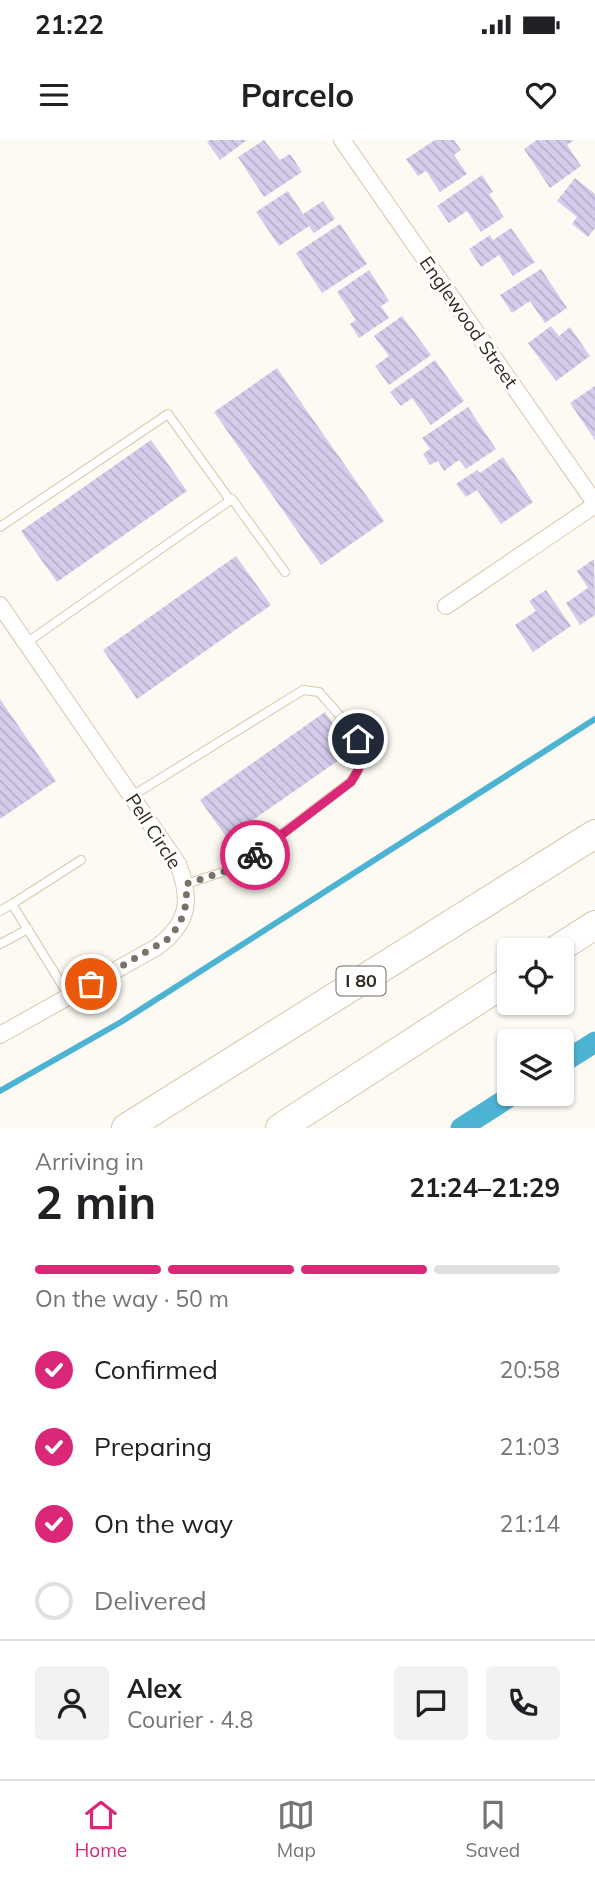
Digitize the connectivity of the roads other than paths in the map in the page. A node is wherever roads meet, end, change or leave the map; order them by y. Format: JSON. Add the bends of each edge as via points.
{"nodes":[{"id":1,"x":342,"y":140,"type":"edge"},
{"id":2,"x":230,"y":500,"type":"junction"},
{"id":3,"x":595,"y":504,"type":"edge"},
{"id":4,"x":0,"y":527,"type":"edge"},
{"id":5,"x":285,"y":572,"type":"dead end"},
{"id":6,"x":0,"y":605,"type":"edge"},
{"id":7,"x":446,"y":606,"type":"dead end"},
{"id":8,"x":26,"y":643,"type":"junction"},
{"id":9,"x":131,"y":796,"type":"junction"},
{"id":10,"x":595,"y":834,"type":"edge"},
{"id":11,"x":81,"y":860,"type":"dead end"},
{"id":12,"x":186,"y":884,"type":"junction"},
{"id":13,"x":12,"y":904,"type":"junction"},
{"id":14,"x":0,"y":911,"type":"edge"},
{"id":15,"x":595,"y":925,"type":"edge"},
{"id":16,"x":27,"y":929,"type":"junction"},
{"id":17,"x":574,"y":938,"type":"edge"},
{"id":18,"x":0,"y":944,"type":"edge"},
{"id":19,"x":497,"y":988,"type":"edge"},
{"id":20,"x":69,"y":996,"type":"junction"},
{"id":21,"x":0,"y":1034,"type":"edge"},
{"id":22,"x":126,"y":1128,"type":"edge"},
{"id":23,"x":280,"y":1128,"type":"edge"}],
"edges":[{"from":1,"to":3,"type":"street","name":"Englewood Street"},
{"from":2,"to":4,"type":"lane","via":[[168,414]]},
{"from":2,"to":5,"type":"lane"},
{"from":2,"to":8,"type":"lane"},
{"from":3,"to":7,"type":"street"},
{"from":6,"to":8,"type":"street","name":"Pell Circle"},
{"from":8,"to":9,"type":"street","name":"Pell Circle"},
{"from":9,"to":12,"type":"street","name":"Pell Circle","via":[[178,864]]},
{"from":9,"to":12,"type":"lane","via":[[303,690],[319,692],[358,739],[360,767],[351,782],[238,867]]},
{"from":10,"to":22,"type":"highway","number":"I 80"},
{"from":11,"to":13,"type":"lane"},
{"from":12,"to":20,"type":"street","name":"Pell Circle","via":[[184,915],[168,939]]},
{"from":13,"to":14,"type":"lane"},
{"from":13,"to":16,"type":"lane"},
{"from":15,"to":17,"type":"highway"},
{"from":16,"to":18,"type":"lane"},
{"from":16,"to":20,"type":"lane"},
{"from":19,"to":23,"type":"highway"},
{"from":20,"to":21,"type":"street","name":"Pell Circle"}]}
